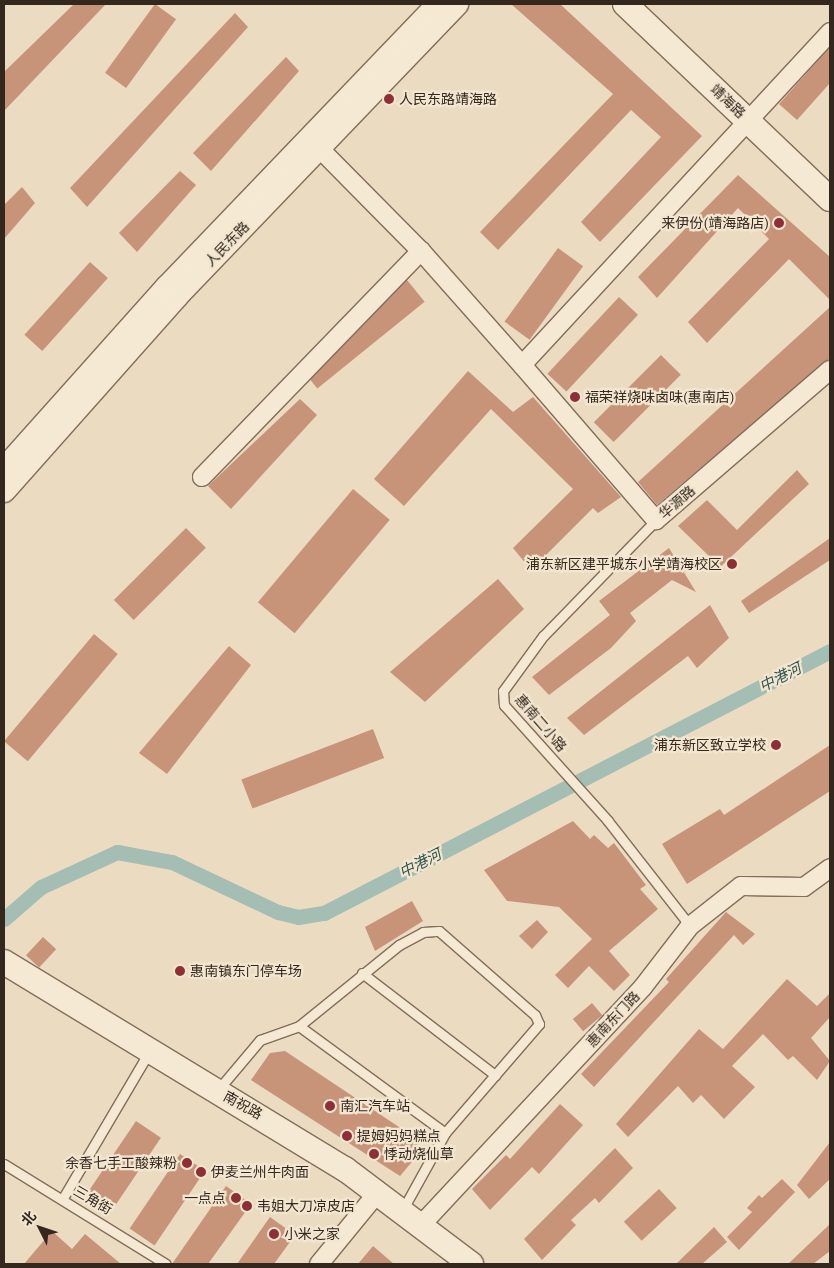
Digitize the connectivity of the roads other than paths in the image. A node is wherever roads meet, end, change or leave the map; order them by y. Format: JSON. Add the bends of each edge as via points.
{"nodes":[{"id":1,"x":436,"y":4,"type":"edge"},
{"id":2,"x":457,"y":4,"type":"edge"},
{"id":3,"x":625,"y":4,"type":"edge"},
{"id":4,"x":648,"y":4,"type":"edge"},
{"id":5,"x":830,"y":32,"type":"edge"},
{"id":6,"x":754,"y":115,"type":"junction"},
{"id":7,"x":319,"y":148,"type":"junction"},
{"id":8,"x":830,"y":178,"type":"edge"},
{"id":9,"x":830,"y":199,"type":"edge"},
{"id":10,"x":421,"y":251,"type":"junction"},
{"id":11,"x":522,"y":365,"type":"junction"},
{"id":12,"x":830,"y":370,"type":"edge"},
{"id":13,"x":4,"y":468,"type":"edge"},
{"id":14,"x":202,"y":478,"type":"dead end"},
{"id":15,"x":4,"y":491,"type":"edge"},
{"id":16,"x":656,"y":520,"type":"junction"},
{"id":17,"x":830,"y":868,"type":"edge"},
{"id":18,"x":690,"y":926,"type":"junction"},
{"id":19,"x":4,"y":962,"type":"edge"},
{"id":20,"x":362,"y":973,"type":"junction"},
{"id":21,"x":299,"y":1026,"type":"junction"},
{"id":22,"x":150,"y":1051,"type":"junction"},
{"id":23,"x":495,"y":1075,"type":"junction"},
{"id":24,"x":223,"y":1095,"type":"junction"},
{"id":25,"x":445,"y":1133,"type":"junction"},
{"id":26,"x":4,"y":1164,"type":"edge"},
{"id":27,"x":379,"y":1191,"type":"junction"},
{"id":28,"x":63,"y":1198,"type":"junction"},
{"id":29,"x":403,"y":1209,"type":"junction"},
{"id":30,"x":422,"y":1224,"type":"junction"},
{"id":31,"x":166,"y":1264,"type":"edge"},
{"id":32,"x":319,"y":1264,"type":"edge"},
{"id":33,"x":471,"y":1264,"type":"edge"}],
"edges":[{"from":1,"to":13,"type":"street","name":"人民东路","via":[[166,286]]},
{"from":2,"to":7,"type":"street","name":"人民东路"},
{"from":3,"to":6,"type":"main road","name":"靖海路"},
{"from":4,"to":6,"type":"main road","name":"靖海路"},
{"from":5,"to":6,"type":"street"},
{"from":6,"to":8,"type":"main road","name":"靖海路"},
{"from":6,"to":9,"type":"main road","name":"靖海路"},
{"from":6,"to":11,"type":"street"},
{"from":7,"to":10,"type":"street","name":"华源路"},
{"from":7,"to":15,"type":"street","name":"人民东路","via":[[122,355]]},
{"from":10,"to":11,"type":"street","name":"华源路"},
{"from":10,"to":14,"type":"street"},
{"from":11,"to":16,"type":"street","name":"华源路"},
{"from":12,"to":16,"type":"street","name":"华源路"},
{"from":16,"to":18,"type":"lane","name":"惠南二小路","via":[[543,636],[502,691],[504,705],[608,821]]},
{"from":17,"to":18,"type":"street","name":"惠南东门路","via":[[804,887],[741,886]]},
{"from":18,"to":30,"type":"street","name":"惠南东门路","via":[[643,987]]},
{"from":19,"to":22,"type":"main road","name":"南祝路"},
{"from":20,"to":21,"type":"lane"},
{"from":20,"to":23,"type":"lane"},
{"from":20,"to":23,"type":"lane","via":[[399,945],[423,932],[440,931],[535,1015],[539,1024]]},
{"from":21,"to":24,"type":"lane","via":[[260,1040]]},
{"from":21,"to":25,"type":"lane"},
{"from":22,"to":24,"type":"main road","name":"南祝路"},
{"from":22,"to":28,"type":"lane"},
{"from":23,"to":25,"type":"lane"},
{"from":24,"to":27,"type":"main road","name":"南祝路","via":[[305,1154]]},
{"from":25,"to":29,"type":"lane"},
{"from":26,"to":28,"type":"lane","name":"三角街"},
{"from":27,"to":29,"type":"main road","name":"南祝路"},
{"from":27,"to":32,"type":"street"},
{"from":28,"to":31,"type":"lane","name":"三角街"},
{"from":29,"to":30,"type":"main road","name":"南祝路"},
{"from":30,"to":33,"type":"main road","name":"南祝路"}]}
